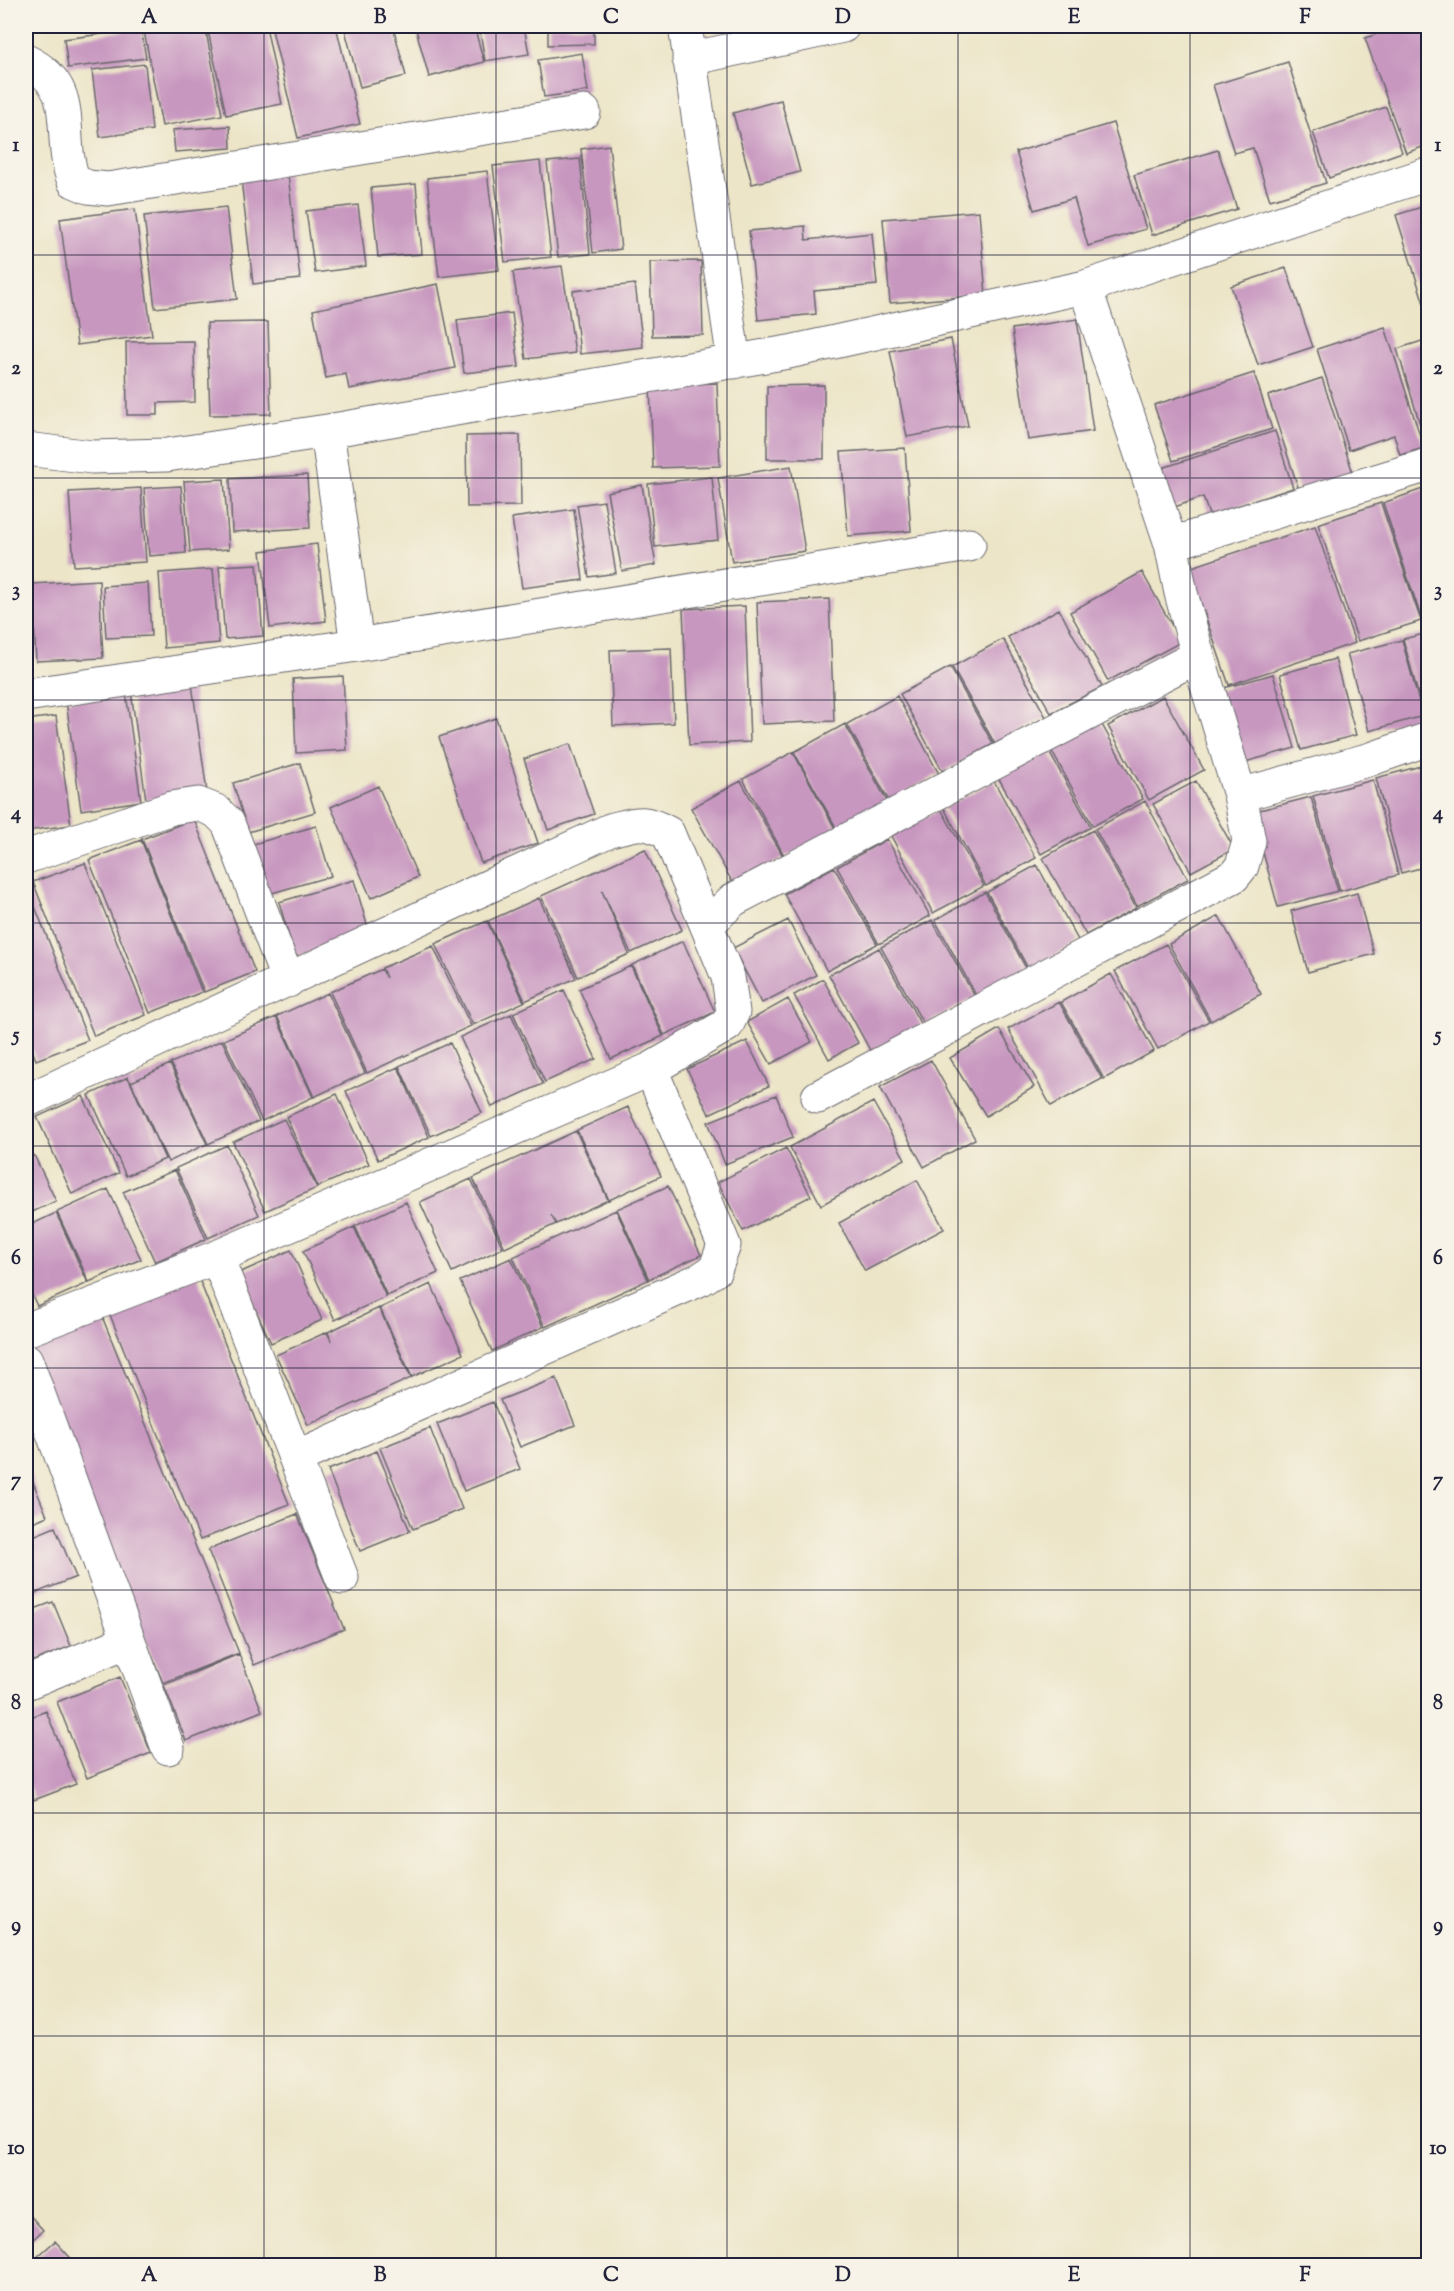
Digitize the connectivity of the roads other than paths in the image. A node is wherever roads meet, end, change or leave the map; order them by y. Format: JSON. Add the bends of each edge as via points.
{"nodes":[{"id":1,"x":685,"y":26,"type":"edge"},
{"id":2,"x":843,"y":26,"type":"edge"},
{"id":3,"x":689,"y":59,"type":"junction"},
{"id":4,"x":26,"y":61,"type":"edge"},
{"id":5,"x":584,"y":112,"type":"dead end"},
{"id":6,"x":1428,"y":174,"type":"edge"},
{"id":7,"x":1085,"y":287,"type":"junction"},
{"id":8,"x":734,"y":362,"type":"junction"},
{"id":9,"x":327,"y":430,"type":"junction"},
{"id":10,"x":26,"y":449,"type":"edge"},
{"id":11,"x":1428,"y":465,"type":"edge"},
{"id":12,"x":969,"y":544,"type":"dead end"},
{"id":13,"x":1171,"y":544,"type":"junction"},
{"id":14,"x":357,"y":645,"type":"junction"},
{"id":15,"x":1197,"y":656,"type":"junction"},
{"id":16,"x":26,"y":695,"type":"edge"},
{"id":17,"x":1428,"y":739,"type":"edge"},
{"id":18,"x":1240,"y":795,"type":"junction"},
{"id":19,"x":26,"y":857,"type":"edge"},
{"id":20,"x":707,"y":925,"type":"junction"},
{"id":21,"x":288,"y":981,"type":"junction"},
{"id":22,"x":651,"y":1069,"type":"junction"},
{"id":23,"x":818,"y":1097,"type":"dead end"},
{"id":24,"x":26,"y":1101,"type":"edge"},
{"id":25,"x":217,"y":1257,"type":"junction"},
{"id":26,"x":26,"y":1330,"type":"edge"},
{"id":27,"x":28,"y":1377,"type":"edge"},
{"id":28,"x":296,"y":1458,"type":"junction"},
{"id":29,"x":342,"y":1578,"type":"dead end"},
{"id":30,"x":128,"y":1641,"type":"junction"},
{"id":31,"x":26,"y":1683,"type":"edge"},
{"id":32,"x":168,"y":1748,"type":"dead end"}],
"edges":[{"from":1,"to":3,"type":"street"},
{"from":2,"to":3,"type":"street"},
{"from":3,"to":8,"type":"street"},
{"from":4,"to":5,"type":"street","via":[[43,71],[63,99],[69,168],[75,181],[108,189]]},
{"from":6,"to":7,"type":"street"},
{"from":7,"to":8,"type":"street"},
{"from":7,"to":13,"type":"street"},
{"from":8,"to":9,"type":"street"},
{"from":9,"to":10,"type":"street","via":[[167,454],[92,457]]},
{"from":9,"to":14,"type":"street"},
{"from":11,"to":13,"type":"street"},
{"from":12,"to":14,"type":"street"},
{"from":13,"to":15,"type":"street"},
{"from":14,"to":16,"type":"street"},
{"from":15,"to":18,"type":"street"},
{"from":15,"to":20,"type":"street","via":[[733,900]]},
{"from":17,"to":18,"type":"street"},
{"from":18,"to":23,"type":"street","via":[[1249,841],[1242,866],[1234,876]]},
{"from":19,"to":21,"type":"street","via":[[172,808],[198,804],[216,811],[228,823]]},
{"from":20,"to":21,"type":"street","via":[[668,833],[650,823],[636,823],[610,830]]},
{"from":20,"to":22,"type":"street","via":[[728,977],[733,1012],[728,1025]]},
{"from":21,"to":24,"type":"street"},
{"from":22,"to":25,"type":"street"},
{"from":22,"to":28,"type":"street","via":[[724,1245],[715,1270]]},
{"from":25,"to":26,"type":"street"},
{"from":25,"to":28,"type":"street"},
{"from":27,"to":30,"type":"street"},
{"from":28,"to":29,"type":"street"},
{"from":30,"to":31,"type":"street"},
{"from":30,"to":32,"type":"street"}]}
